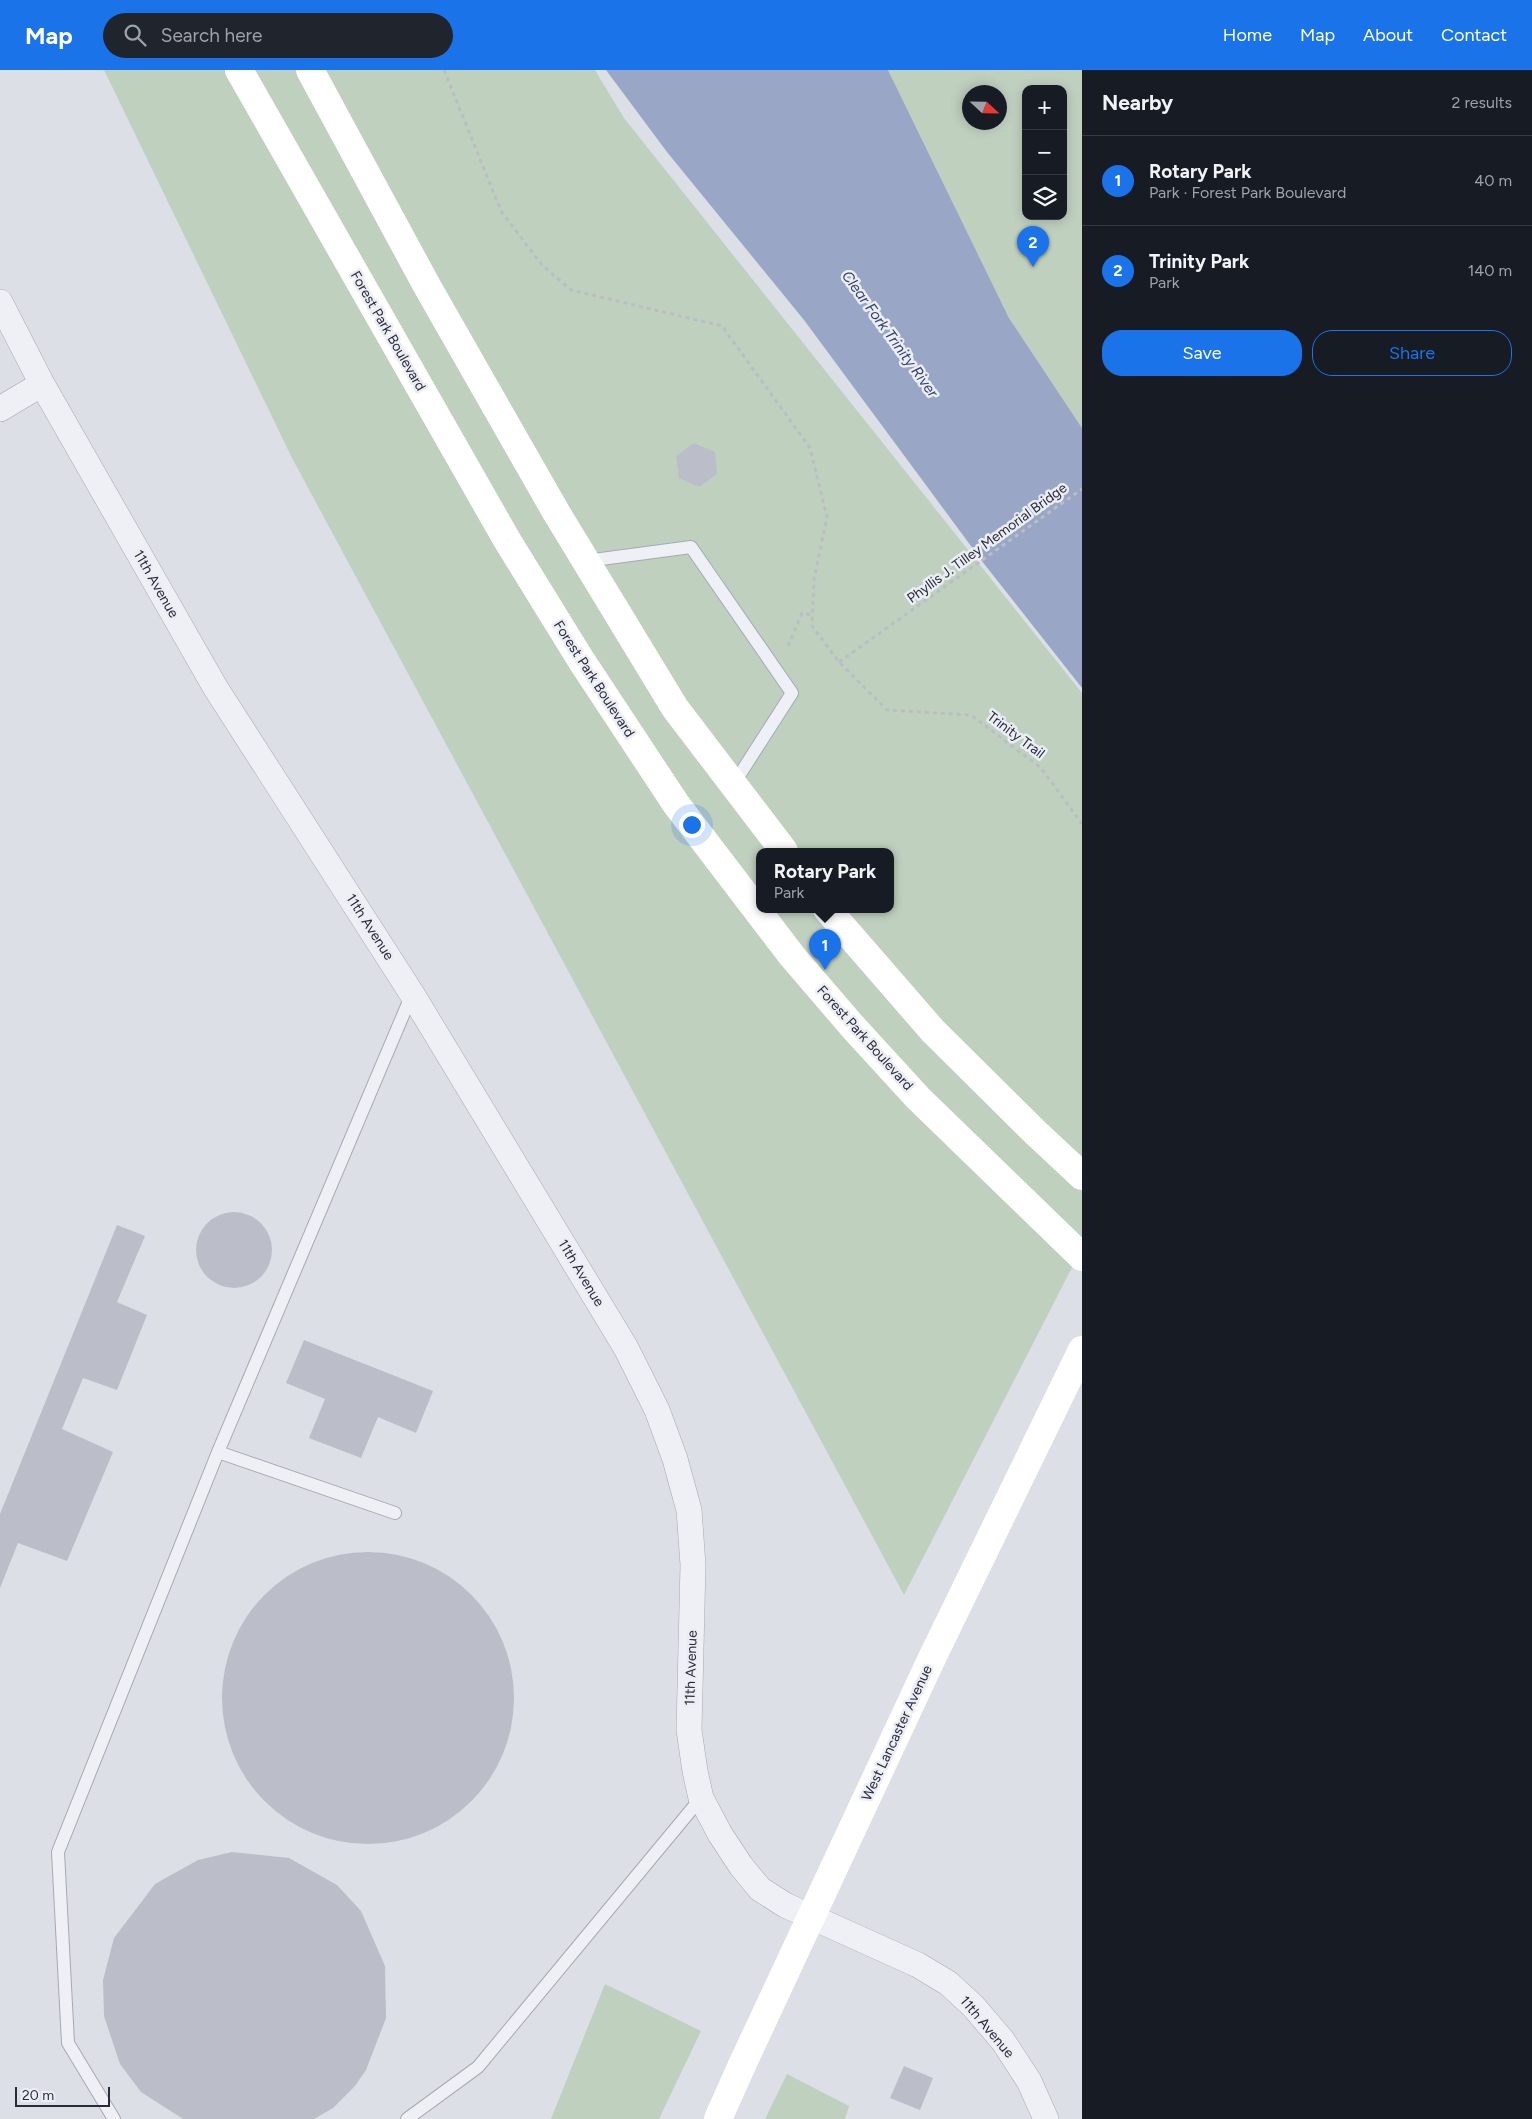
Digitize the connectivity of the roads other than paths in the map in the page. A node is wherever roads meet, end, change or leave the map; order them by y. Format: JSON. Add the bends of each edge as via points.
{"nodes":[{"id":1,"x":239,"y":70,"type":"edge"},
{"id":2,"x":310,"y":70,"type":"edge"},
{"id":3,"x":0,"y":302,"type":"edge"},
{"id":4,"x":42,"y":384,"type":"junction"},
{"id":5,"x":0,"y":409,"type":"edge"},
{"id":6,"x":586,"y":561,"type":"junction"},
{"id":7,"x":733,"y":785,"type":"junction"},
{"id":8,"x":782,"y":848,"type":"edge"},
{"id":9,"x":756,"y":909,"type":"edge"},
{"id":10,"x":759,"y":913,"type":"edge"},
{"id":11,"x":831,"y":913,"type":"edge"},
{"id":12,"x":412,"y":994,"type":"junction"},
{"id":13,"x":1082,"y":1176,"type":"edge"},
{"id":14,"x":1082,"y":1257,"type":"edge"},
{"id":15,"x":1082,"y":1350,"type":"edge"},
{"id":16,"x":218,"y":1452,"type":"junction"},
{"id":17,"x":394,"y":1513,"type":"dead end"},
{"id":18,"x":701,"y":1798,"type":"junction"},
{"id":19,"x":114,"y":2119,"type":"edge"},
{"id":20,"x":407,"y":2119,"type":"edge"},
{"id":21,"x":718,"y":2119,"type":"edge"},
{"id":22,"x":1046,"y":2119,"type":"edge"}],
"edges":[{"from":1,"to":9,"type":"main road","name":"Forest Park Boulevard","via":[[507,540],[676,804]]},
{"from":2,"to":6,"type":"main road","via":[[427,286]]},
{"from":3,"to":4,"type":"street","name":"11th Avenue"},
{"from":4,"to":5,"type":"street"},
{"from":4,"to":12,"type":"street","name":"11th Avenue","via":[[215,686]]},
{"from":6,"to":7,"type":"main road","via":[[675,708]]},
{"from":6,"to":7,"type":"lane","via":[[691,547],[792,693]]},
{"from":7,"to":8,"type":"main road"},
{"from":10,"to":14,"type":"main road","name":"Forest Park Boulevard","via":[[792,956],[918,1098]]},
{"from":11,"to":13,"type":"main road","via":[[933,1031]]},
{"from":12,"to":16,"type":"lane"},
{"from":12,"to":18,"type":"street","name":"11th Avenue","via":[[626,1348],[660,1418],[688,1510],[693,1565],[689,1730]]},
{"from":15,"to":21,"type":"main road","name":"West Lancaster Avenue","bridge":true,"via":[[932,1658]]},
{"from":16,"to":17,"type":"lane"},
{"from":16,"to":19,"type":"lane","via":[[58,1852],[68,2043]]},
{"from":18,"to":20,"type":"lane","via":[[478,2068]]},
{"from":18,"to":22,"type":"street","name":"11th Avenue","via":[[720,1834],[760,1889],[785,1905],[918,1965],[948,1983],[973,2006],[1003,2041],[1029,2081]]}]}
